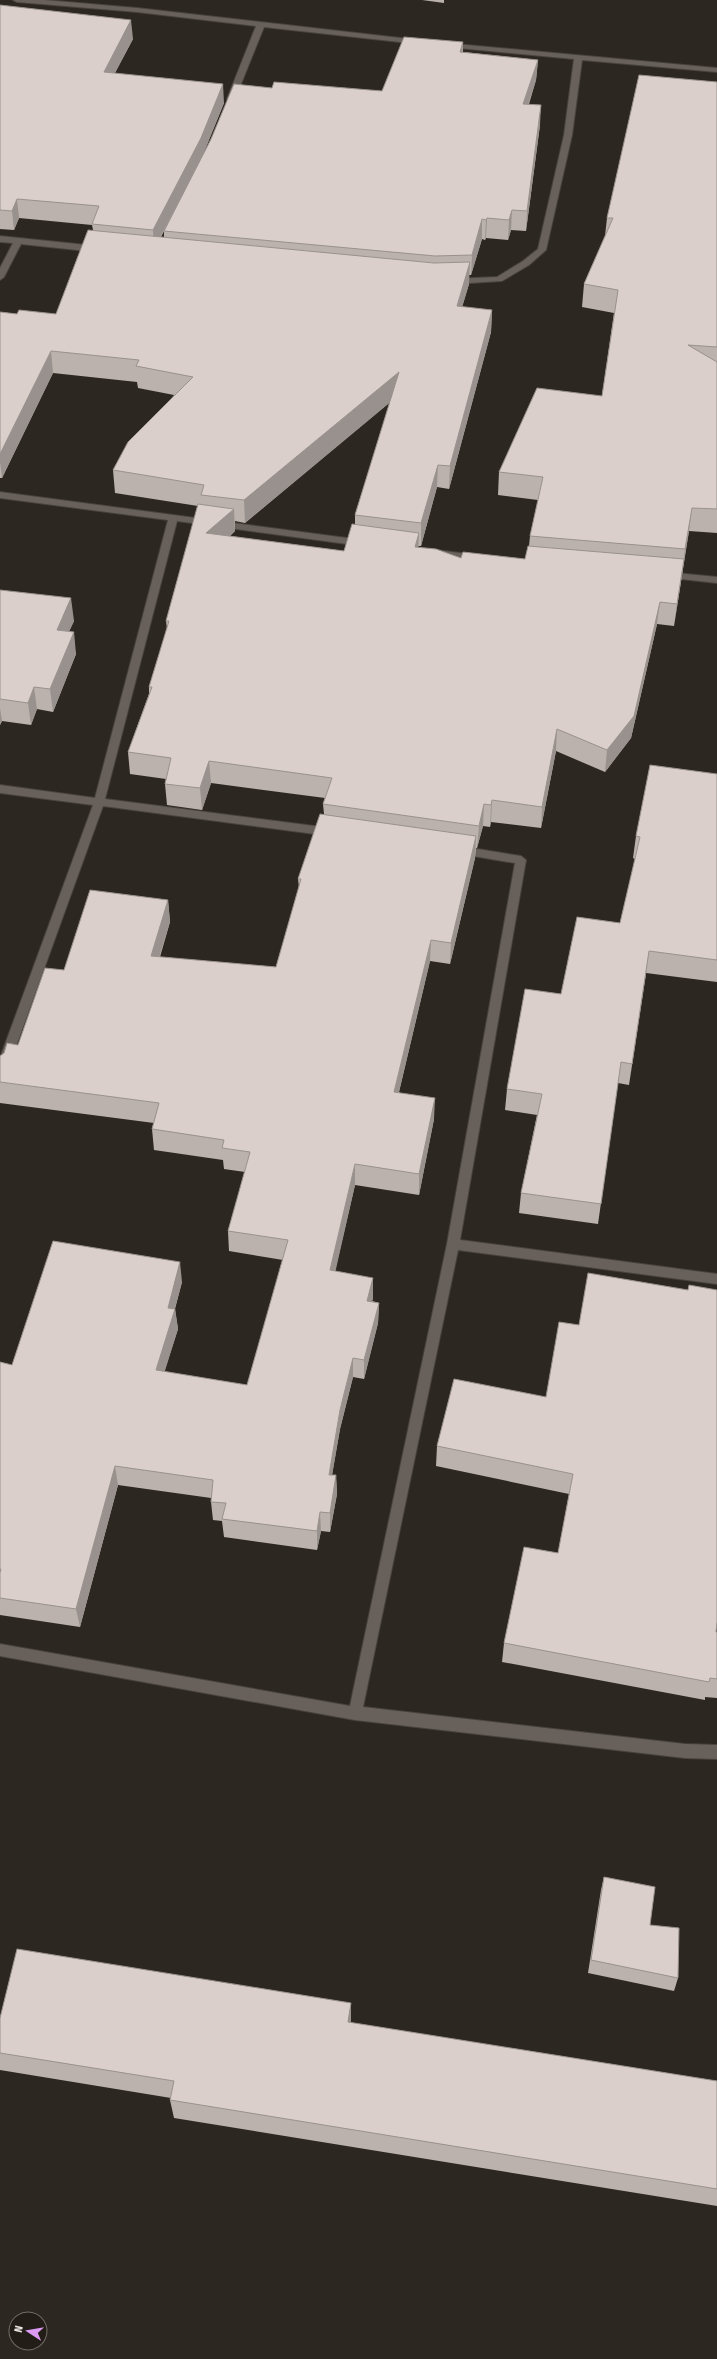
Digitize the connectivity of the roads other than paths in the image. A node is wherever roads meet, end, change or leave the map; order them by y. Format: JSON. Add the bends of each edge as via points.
{"nodes":[{"id":1,"x":17,"y":0,"type":"edge"},
{"id":2,"x":42,"y":1,"type":"edge"},
{"id":3,"x":261,"y":24,"type":"junction"},
{"id":4,"x":425,"y":43,"type":"edge"},
{"id":5,"x":440,"y":44,"type":"edge"},
{"id":6,"x":578,"y":58,"type":"junction"},
{"id":7,"x":717,"y":70,"type":"edge"},
{"id":8,"x":227,"y":108,"type":"edge"},
{"id":9,"x":0,"y":239,"type":"edge"},
{"id":10,"x":18,"y":241,"type":"junction"},
{"id":11,"x":103,"y":250,"type":"edge"},
{"id":12,"x":0,"y":276,"type":"edge"},
{"id":13,"x":441,"y":281,"type":"edge"},
{"id":14,"x":0,"y":494,"type":"edge"},
{"id":15,"x":172,"y":519,"type":"junction"},
{"id":16,"x":368,"y":544,"type":"edge"},
{"id":17,"x":423,"y":551,"type":"edge"},
{"id":18,"x":486,"y":559,"type":"edge"},
{"id":19,"x":655,"y":574,"type":"edge"},
{"id":20,"x":717,"y":580,"type":"edge"},
{"id":21,"x":0,"y":789,"type":"edge"},
{"id":22,"x":100,"y":803,"type":"junction"},
{"id":23,"x":342,"y":833,"type":"edge"},
{"id":24,"x":450,"y":849,"type":"edge"},
{"id":25,"x":0,"y":1074,"type":"edge"},
{"id":26,"x":453,"y":1244,"type":"junction"},
{"id":27,"x":717,"y":1279,"type":"edge"},
{"id":28,"x":0,"y":1650,"type":"edge"},
{"id":29,"x":355,"y":1713,"type":"junction"},
{"id":30,"x":717,"y":1752,"type":"edge"}],
"edges":[{"from":1,"to":2,"type":"street"},
{"from":2,"to":3,"type":"street"},
{"from":3,"to":4,"type":"street"},
{"from":3,"to":8,"type":"street"},
{"from":5,"to":6,"type":"street"},
{"from":6,"to":7,"type":"street"},
{"from":6,"to":13,"type":"street","via":[[566,142],[542,250],[499,279]]},
{"from":9,"to":10,"type":"street"},
{"from":10,"to":11,"type":"street"},
{"from":10,"to":12,"type":"street"},
{"from":14,"to":15,"type":"street"},
{"from":15,"to":16,"type":"street"},
{"from":15,"to":22,"type":"street"},
{"from":17,"to":18,"type":"street"},
{"from":19,"to":20,"type":"street"},
{"from":21,"to":22,"type":"street"},
{"from":22,"to":23,"type":"street"},
{"from":22,"to":25,"type":"street"},
{"from":24,"to":26,"type":"street","via":[[521,860]]},
{"from":26,"to":27,"type":"street"},
{"from":26,"to":29,"type":"street"},
{"from":28,"to":29,"type":"street"},
{"from":29,"to":30,"type":"street","via":[[685,1751]]}]}
